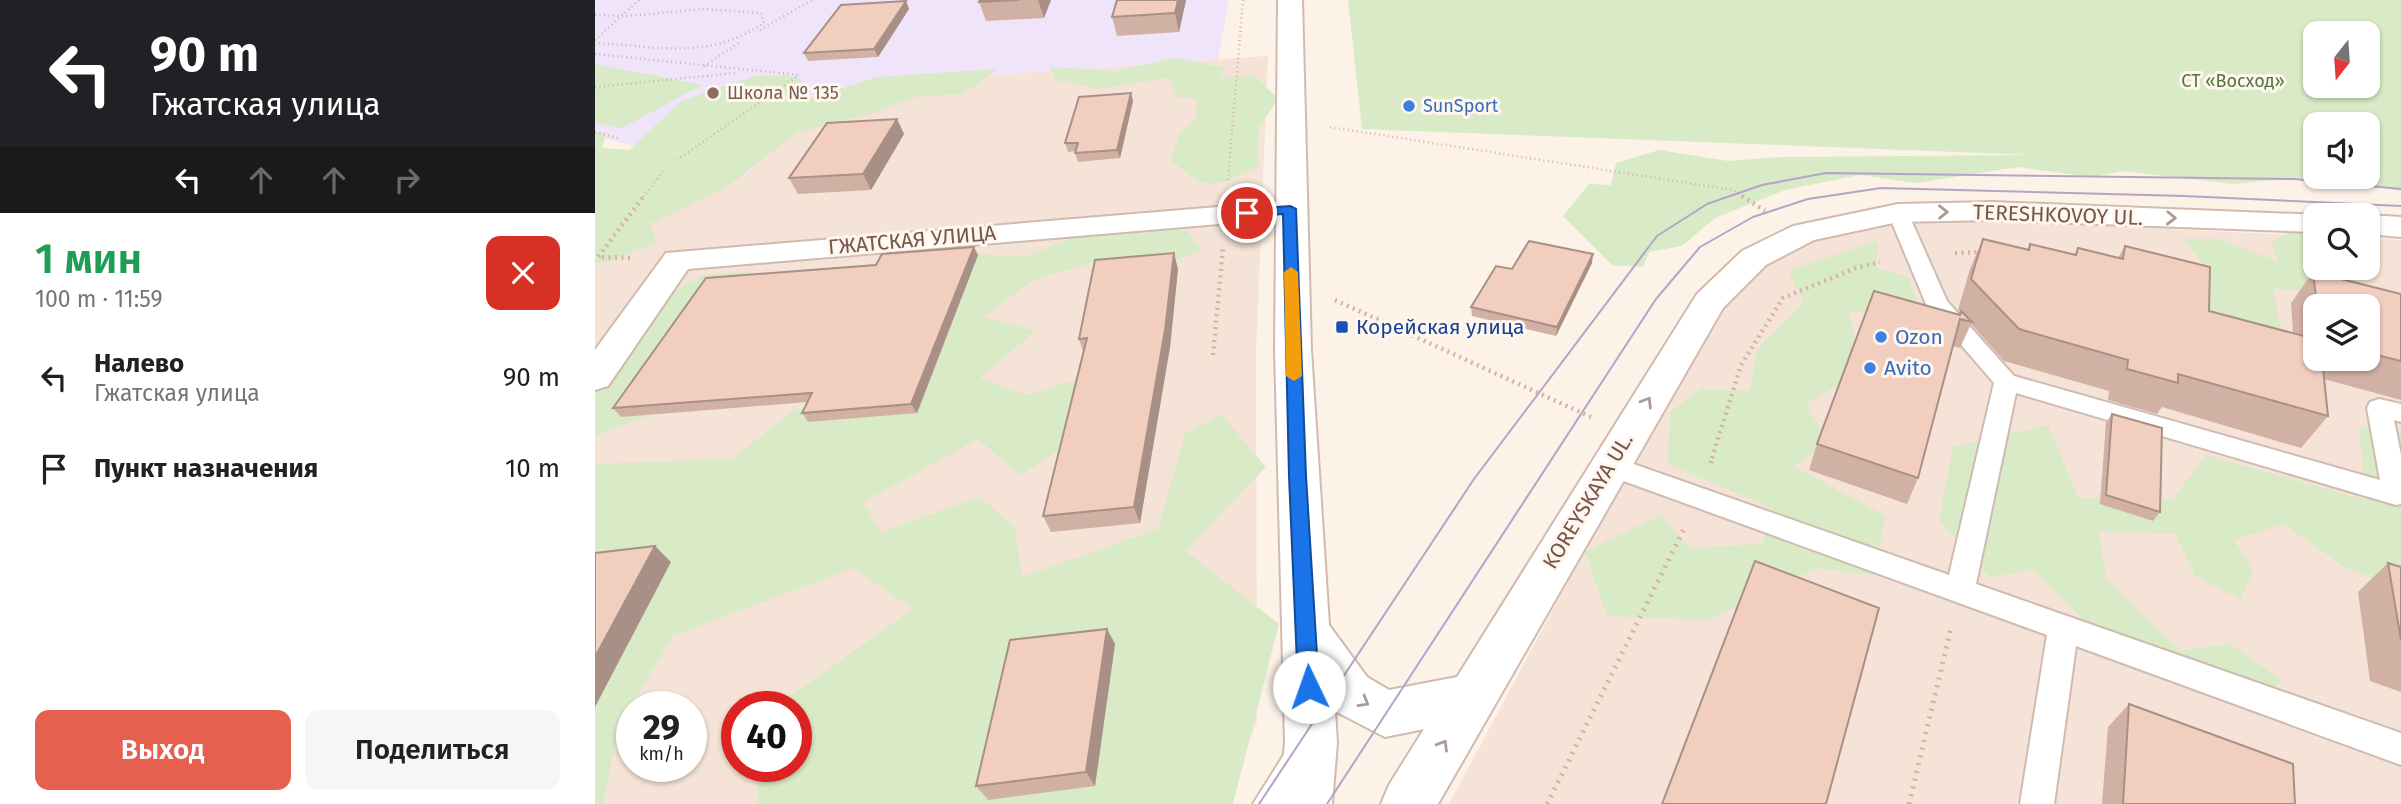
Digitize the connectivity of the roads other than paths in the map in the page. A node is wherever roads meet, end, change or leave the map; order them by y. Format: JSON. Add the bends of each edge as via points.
{"nodes":[{"id":1,"x":1290,"y":0,"type":"edge"},
{"id":2,"x":1290,"y":209,"type":"junction"},
{"id":3,"x":1898,"y":213,"type":"junction"},
{"id":4,"x":2303,"y":223,"type":"edge"},
{"id":5,"x":2380,"y":226,"type":"edge"},
{"id":6,"x":2401,"y":227,"type":"edge"},
{"id":7,"x":1804,"y":233,"type":"joint"},
{"id":8,"x":595,"y":377,"type":"edge"},
{"id":9,"x":2006,"y":382,"type":"junction"},
{"id":10,"x":2401,"y":413,"type":"edge"},
{"id":11,"x":1617,"y":451,"type":"junction"},
{"id":12,"x":1960,"y":591,"type":"junction"},
{"id":13,"x":2063,"y":628,"type":"junction"},
{"id":14,"x":1306,"y":631,"type":"junction"},
{"id":15,"x":1471,"y":697,"type":"junction"},
{"id":16,"x":1311,"y":743,"type":"junction"},
{"id":17,"x":2401,"y":749,"type":"edge"},
{"id":18,"x":1270,"y":804,"type":"edge"},
{"id":19,"x":1305,"y":804,"type":"edge"},
{"id":20,"x":1408,"y":804,"type":"edge"},
{"id":21,"x":2037,"y":804,"type":"edge"}],
"edges":[{"from":1,"to":2,"type":"street"},
{"from":2,"to":8,"type":"street","name":"ГЖАТСКАЯ УЛИЦА","via":[[678,260]]},
{"from":2,"to":14,"type":"street"},
{"from":3,"to":4,"type":"street","name":"TERESHKOVOY UL.","one_way":true,"via":[[1991,211]]},
{"from":3,"to":7,"type":"street","name":"TERESHKOVOY UL."},
{"from":3,"to":9,"type":"lane","via":[[1937,304]]},
{"from":5,"to":6,"type":"street"},
{"from":11,"to":7,"type":"street","name":"KOREYSKAYA UL.","one_way":true,"via":[[1709,302],[1753,258]]},
{"from":9,"to":10,"type":"lane","via":[[2396,495],[2379,408]]},
{"from":9,"to":12,"type":"lane"},
{"from":11,"to":12,"type":"lane","via":[[1699,498]]},
{"from":11,"to":15,"type":"street","name":"KOREYSKAYA UL."},
{"from":12,"to":13,"type":"lane"},
{"from":13,"to":17,"type":"lane"},
{"from":13,"to":21,"type":"lane"},
{"from":14,"to":15,"type":"street","one_way":true,"via":[[1349,693],[1385,714]]},
{"from":14,"to":16,"type":"street"},
{"from":20,"to":15,"type":"street","name":"KOREYSKAYA UL.","one_way":true},
{"from":16,"to":18,"type":"lane"},
{"from":16,"to":19,"type":"street"}]}
